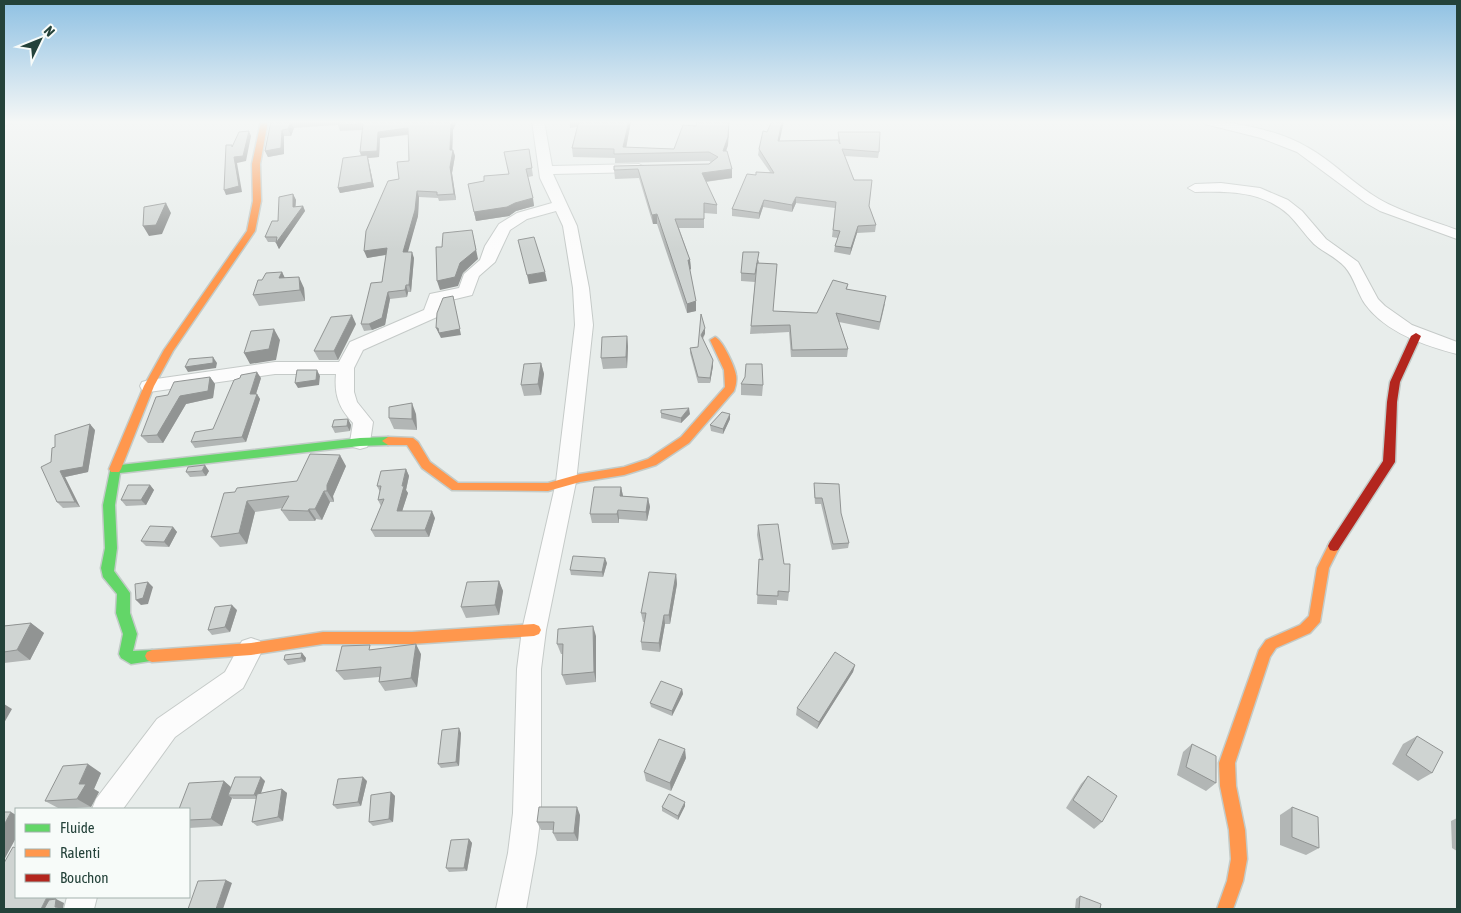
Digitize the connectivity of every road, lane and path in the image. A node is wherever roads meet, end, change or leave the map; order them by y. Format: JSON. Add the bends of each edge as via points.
{"nodes":[{"id":1,"x":256,"y":164,"type":"edge"},
{"id":2,"x":545,"y":164,"type":"edge"},
{"id":3,"x":1322,"y":164,"type":"edge"},
{"id":4,"x":651,"y":168,"type":"edge"},
{"id":5,"x":546,"y":170,"type":"junction"},
{"id":6,"x":1196,"y":188,"type":"dead end"},
{"id":7,"x":560,"y":206,"type":"junction"},
{"id":8,"x":1457,"y":235,"type":"edge"},
{"id":9,"x":1416,"y":336,"type":"junction"},
{"id":10,"x":714,"y":340,"type":"dead end"},
{"id":11,"x":1457,"y":348,"type":"edge"},
{"id":12,"x":345,"y":368,"type":"junction"},
{"id":13,"x":149,"y":386,"type":"junction"},
{"id":14,"x":360,"y":442,"type":"junction"},
{"id":15,"x":116,"y":469,"type":"junction"},
{"id":16,"x":566,"y":482,"type":"junction"},
{"id":17,"x":534,"y":630,"type":"junction"},
{"id":18,"x":251,"y":649,"type":"junction"},
{"id":19,"x":107,"y":808,"type":"edge"},
{"id":20,"x":511,"y":909,"type":"edge"},
{"id":21,"x":1226,"y":909,"type":"edge"}],
"edges":[{"from":1,"to":13,"type":"street","via":[[257,201],[251,232],[176,338]]},
{"from":2,"to":5,"type":"street"},
{"from":3,"to":8,"type":"street","via":[[1385,208]]},
{"from":4,"to":5,"type":"street"},
{"from":5,"to":7,"type":"street"},
{"from":6,"to":9,"type":"street","via":[[1243,189],[1286,205],[1320,242],[1352,265],[1377,309]]},
{"from":7,"to":12,"type":"street","via":[[522,216],[504,227],[487,262],[472,274],[466,292],[436,298],[431,313],[356,346]]},
{"from":7,"to":16,"type":"street","via":[[570,226],[582,288],[584,325]]},
{"from":9,"to":11,"type":"street"},
{"from":9,"to":21,"type":"street","via":[[1396,381],[1389,462],[1328,554],[1315,618],[1305,629],[1271,644],[1264,654],[1230,754],[1226,780],[1240,852]]},
{"from":10,"to":16,"type":"street","via":[[733,373],[733,380],[730,388],[685,440],[638,468]]},
{"from":12,"to":13,"type":"street","via":[[274,368]]},
{"from":12,"to":14,"type":"street","via":[[344,394],[353,413],[363,422]]},
{"from":13,"to":15,"type":"street"},
{"from":14,"to":15,"type":"street"},
{"from":14,"to":16,"type":"street","via":[[409,441],[426,465],[459,488],[548,487]]},
{"from":15,"to":18,"type":"street","via":[[109,505],[111,548],[107,568],[124,593],[123,613],[130,634],[126,654],[131,658]]},
{"from":16,"to":17,"type":"street"},
{"from":17,"to":18,"type":"street","via":[[412,638],[323,638]]},
{"from":17,"to":20,"type":"street","via":[[529,669],[527,812]]},
{"from":18,"to":19,"type":"street","via":[[240,672],[228,685],[166,728]]}]}
